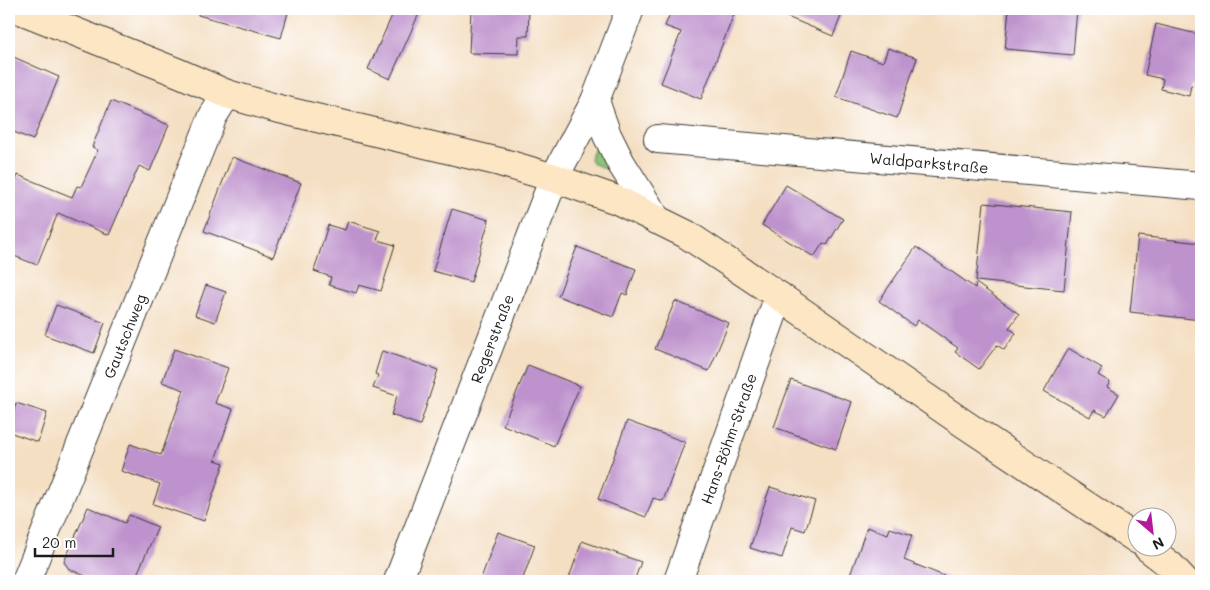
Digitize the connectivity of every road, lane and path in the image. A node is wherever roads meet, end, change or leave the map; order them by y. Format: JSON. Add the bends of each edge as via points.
{"nodes":[{"id":1,"x":18,"y":9,"type":"edge"},
{"id":2,"x":630,"y":9,"type":"edge"},
{"id":3,"x":227,"y":94,"type":"junction"},
{"id":4,"x":595,"y":101,"type":"junction"},
{"id":5,"x":658,"y":139,"type":"dead end"},
{"id":6,"x":554,"y":178,"type":"junction"},
{"id":7,"x":1201,"y":186,"type":"edge"},
{"id":8,"x":657,"y":220,"type":"junction"},
{"id":9,"x":779,"y":296,"type":"junction"},
{"id":10,"x":1128,"y":533,"type":"edge"},
{"id":11,"x":1160,"y":558,"type":"edge"},
{"id":12,"x":1178,"y":573,"type":"edge"},
{"id":13,"x":26,"y":581,"type":"edge"},
{"id":14,"x":398,"y":581,"type":"edge"},
{"id":15,"x":678,"y":581,"type":"edge"}],
"edges":[{"from":1,"to":3,"type":"main road"},
{"from":2,"to":4,"type":"street","name":"Regerstraße"},
{"from":3,"to":6,"type":"main road"},
{"from":3,"to":13,"type":"street","name":"Gautschweg","via":[[213,116]]},
{"from":4,"to":6,"type":"street","name":"Regerstraße"},
{"from":4,"to":8,"type":"street","via":[[621,163]]},
{"from":5,"to":7,"type":"street","name":"Waldparkstraße"},
{"from":6,"to":8,"type":"main road","via":[[616,200]]},
{"from":6,"to":14,"type":"street","name":"Regerstraße"},
{"from":8,"to":9,"type":"main road","via":[[686,234]]},
{"from":9,"to":10,"type":"main road"},
{"from":9,"to":15,"type":"street","name":"Hans-Böhm-Straße"},
{"from":11,"to":12,"type":"main road"}]}
